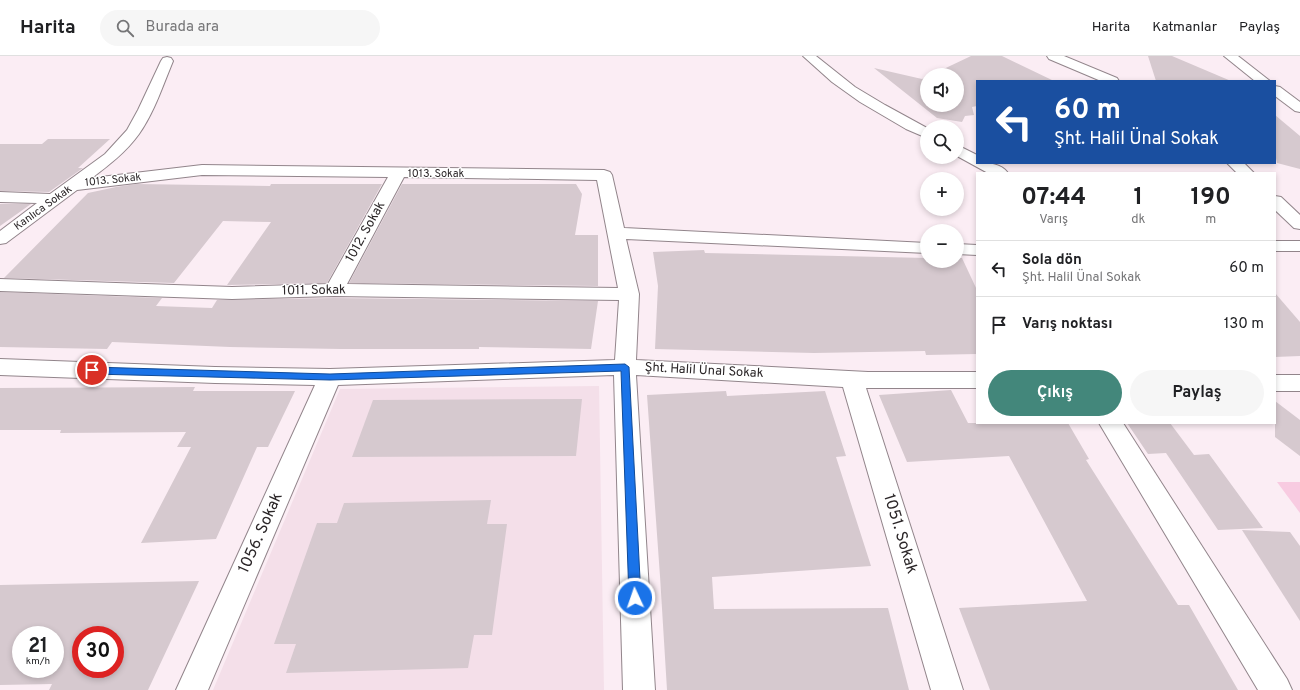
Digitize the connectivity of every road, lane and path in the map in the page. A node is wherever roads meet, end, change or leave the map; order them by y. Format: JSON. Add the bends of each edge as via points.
{"nodes":[{"id":1,"x":809,"y":56,"type":"edge"},
{"id":2,"x":1053,"y":56,"type":"edge"},
{"id":3,"x":1230,"y":56,"type":"edge"},
{"id":4,"x":167,"y":62,"type":"dead end"},
{"id":5,"x":1110,"y":80,"type":"edge"},
{"id":6,"x":1262,"y":80,"type":"edge"},
{"id":7,"x":1276,"y":91,"type":"edge"},
{"id":8,"x":1300,"y":108,"type":"edge"},
{"id":9,"x":920,"y":130,"type":"edge"},
{"id":10,"x":964,"y":154,"type":"edge"},
{"id":11,"x":976,"y":160,"type":"edge"},
{"id":12,"x":983,"y":164,"type":"edge"},
{"id":13,"x":1236,"y":164,"type":"edge"},
{"id":14,"x":998,"y":172,"type":"edge"},
{"id":15,"x":1245,"y":172,"type":"edge"},
{"id":16,"x":398,"y":174,"type":"junction"},
{"id":17,"x":75,"y":185,"type":"junction"},
{"id":18,"x":0,"y":197,"type":"edge"},
{"id":19,"x":55,"y":199,"type":"junction"},
{"id":20,"x":1276,"y":202,"type":"edge"},
{"id":21,"x":1300,"y":224,"type":"edge"},
{"id":22,"x":615,"y":233,"type":"junction"},
{"id":23,"x":0,"y":239,"type":"edge"},
{"id":24,"x":1276,"y":246,"type":"edge"},
{"id":25,"x":1300,"y":246,"type":"edge"},
{"id":26,"x":920,"y":248,"type":"edge"},
{"id":27,"x":964,"y":249,"type":"edge"},
{"id":28,"x":976,"y":250,"type":"edge"},
{"id":29,"x":0,"y":285,"type":"edge"},
{"id":30,"x":334,"y":290,"type":"junction"},
{"id":31,"x":628,"y":294,"type":"junction"},
{"id":32,"x":0,"y":367,"type":"edge"},
{"id":33,"x":625,"y":367,"type":"junction"},
{"id":34,"x":330,"y":377,"type":"junction"},
{"id":35,"x":852,"y":379,"type":"junction"},
{"id":36,"x":976,"y":380,"type":"edge"},
{"id":37,"x":1276,"y":382,"type":"edge"},
{"id":38,"x":1300,"y":383,"type":"edge"},
{"id":39,"x":1112,"y":424,"type":"edge"},
{"id":40,"x":192,"y":690,"type":"edge"},
{"id":41,"x":639,"y":690,"type":"edge"},
{"id":42,"x":947,"y":690,"type":"edge"},
{"id":43,"x":1276,"y":690,"type":"edge"}],
"edges":[{"from":1,"to":9,"type":"street","via":[[845,88]]},
{"from":2,"to":5,"type":"street"},
{"from":3,"to":6,"type":"street"},
{"from":4,"to":17,"type":"street","name":"Kanlıca Sokak","via":[[133,132],[110,157]]},
{"from":7,"to":8,"type":"street"},
{"from":10,"to":11,"type":"street"},
{"from":12,"to":14,"type":"street"},
{"from":13,"to":15,"type":"street"},
{"from":16,"to":17,"type":"street","name":"1013. Sokak","via":[[202,170]]},
{"from":16,"to":22,"type":"street","name":"1013. Sokak","via":[[604,176]]},
{"from":16,"to":30,"type":"street","name":"1012. Sokak"},
{"from":17,"to":19,"type":"street","name":"Kanlıca Sokak"},
{"from":18,"to":19,"type":"street"},
{"from":19,"to":23,"type":"street","name":"Kanlıca Sokak"},
{"from":20,"to":21,"type":"street"},
{"from":22,"to":26,"type":"street"},
{"from":22,"to":31,"type":"street","name":"1013. Sokak"},
{"from":24,"to":25,"type":"street"},
{"from":27,"to":28,"type":"street"},
{"from":29,"to":30,"type":"street","name":"1011. Sokak","via":[[232,293]]},
{"from":30,"to":31,"type":"street","name":"1011. Sokak"},
{"from":31,"to":33,"type":"street","name":"1013. Sokak"},
{"from":32,"to":34,"type":"street","name":"Şht. Halil Ünal Sokak"},
{"from":33,"to":34,"type":"street","name":"Şht. Halil Ünal Sokak"},
{"from":33,"to":35,"type":"street","name":"Şht. Halil Ünal Sokak"},
{"from":33,"to":41,"type":"street","name":"1013. Sokak"},
{"from":34,"to":40,"type":"street","name":"1056. Sokak"},
{"from":35,"to":36,"type":"street","name":"Şht. Halil Ünal Sokak"},
{"from":35,"to":42,"type":"street","name":"1051. Sokak"},
{"from":37,"to":38,"type":"street"},
{"from":39,"to":43,"type":"street"}]}
